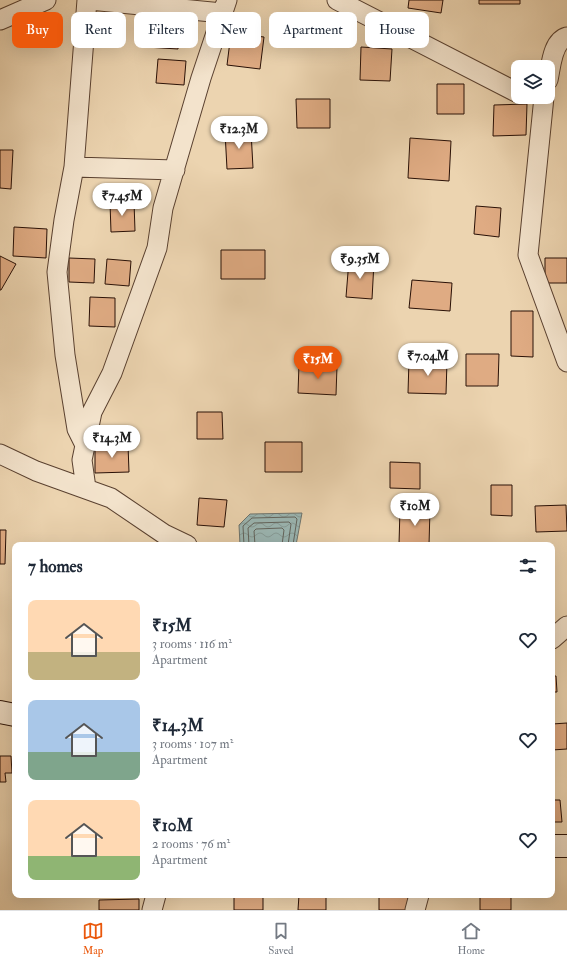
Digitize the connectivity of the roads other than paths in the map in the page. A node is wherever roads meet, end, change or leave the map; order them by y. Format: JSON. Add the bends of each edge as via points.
{"nodes":[{"id":1,"x":46,"y":0,"type":"edge"},
{"id":2,"x":87,"y":0,"type":"edge"},
{"id":3,"x":90,"y":0,"type":"edge"},
{"id":4,"x":337,"y":0,"type":"edge"},
{"id":5,"x":224,"y":6,"type":"edge"},
{"id":6,"x":0,"y":20,"type":"edge"},
{"id":7,"x":567,"y":37,"type":"edge"},
{"id":8,"x":553,"y":60,"type":"edge"},
{"id":9,"x":511,"y":89,"type":"edge"},
{"id":10,"x":537,"y":104,"type":"edge"},
{"id":11,"x":74,"y":167,"type":"junction"},
{"id":12,"x":175,"y":170,"type":"junction"},
{"id":13,"x":567,"y":362,"type":"edge"},
{"id":14,"x":85,"y":445,"type":"junction"},
{"id":15,"x":0,"y":454,"type":"edge"},
{"id":16,"x":86,"y":488,"type":"junction"},
{"id":17,"x":181,"y":542,"type":"edge"},
{"id":18,"x":0,"y":712,"type":"edge"},
{"id":19,"x":12,"y":715,"type":"edge"},
{"id":20,"x":555,"y":846,"type":"edge"},
{"id":21,"x":567,"y":846,"type":"edge"},
{"id":22,"x":155,"y":898,"type":"edge"},
{"id":23,"x":418,"y":898,"type":"edge"},
{"id":24,"x":152,"y":910,"type":"edge"},
{"id":25,"x":415,"y":910,"type":"edge"}],
"edges":[{"from":1,"to":6,"type":"street"},
{"from":2,"to":11,"type":"street"},
{"from":3,"to":5,"type":"street"},
{"from":4,"to":9,"type":"street"},
{"from":5,"to":12,"type":"street"},
{"from":7,"to":8,"type":"street","via":[[562,38],[556,47]]},
{"from":10,"to":13,"type":"street","via":[[528,255]]},
{"from":11,"to":12,"type":"street"},
{"from":11,"to":14,"type":"street","via":[[57,272],[66,362],[77,429]]},
{"from":12,"to":14,"type":"street","via":[[163,208],[157,248],[112,373],[92,412]]},
{"from":14,"to":16,"type":"street","via":[[82,460]]},
{"from":15,"to":16,"type":"street","via":[[36,471]]},
{"from":16,"to":17,"type":"street","via":[[111,498],[164,534]]},
{"from":18,"to":19,"type":"main road"},
{"from":20,"to":21,"type":"main road"},
{"from":22,"to":24,"type":"street"},
{"from":23,"to":25,"type":"street"}]}
